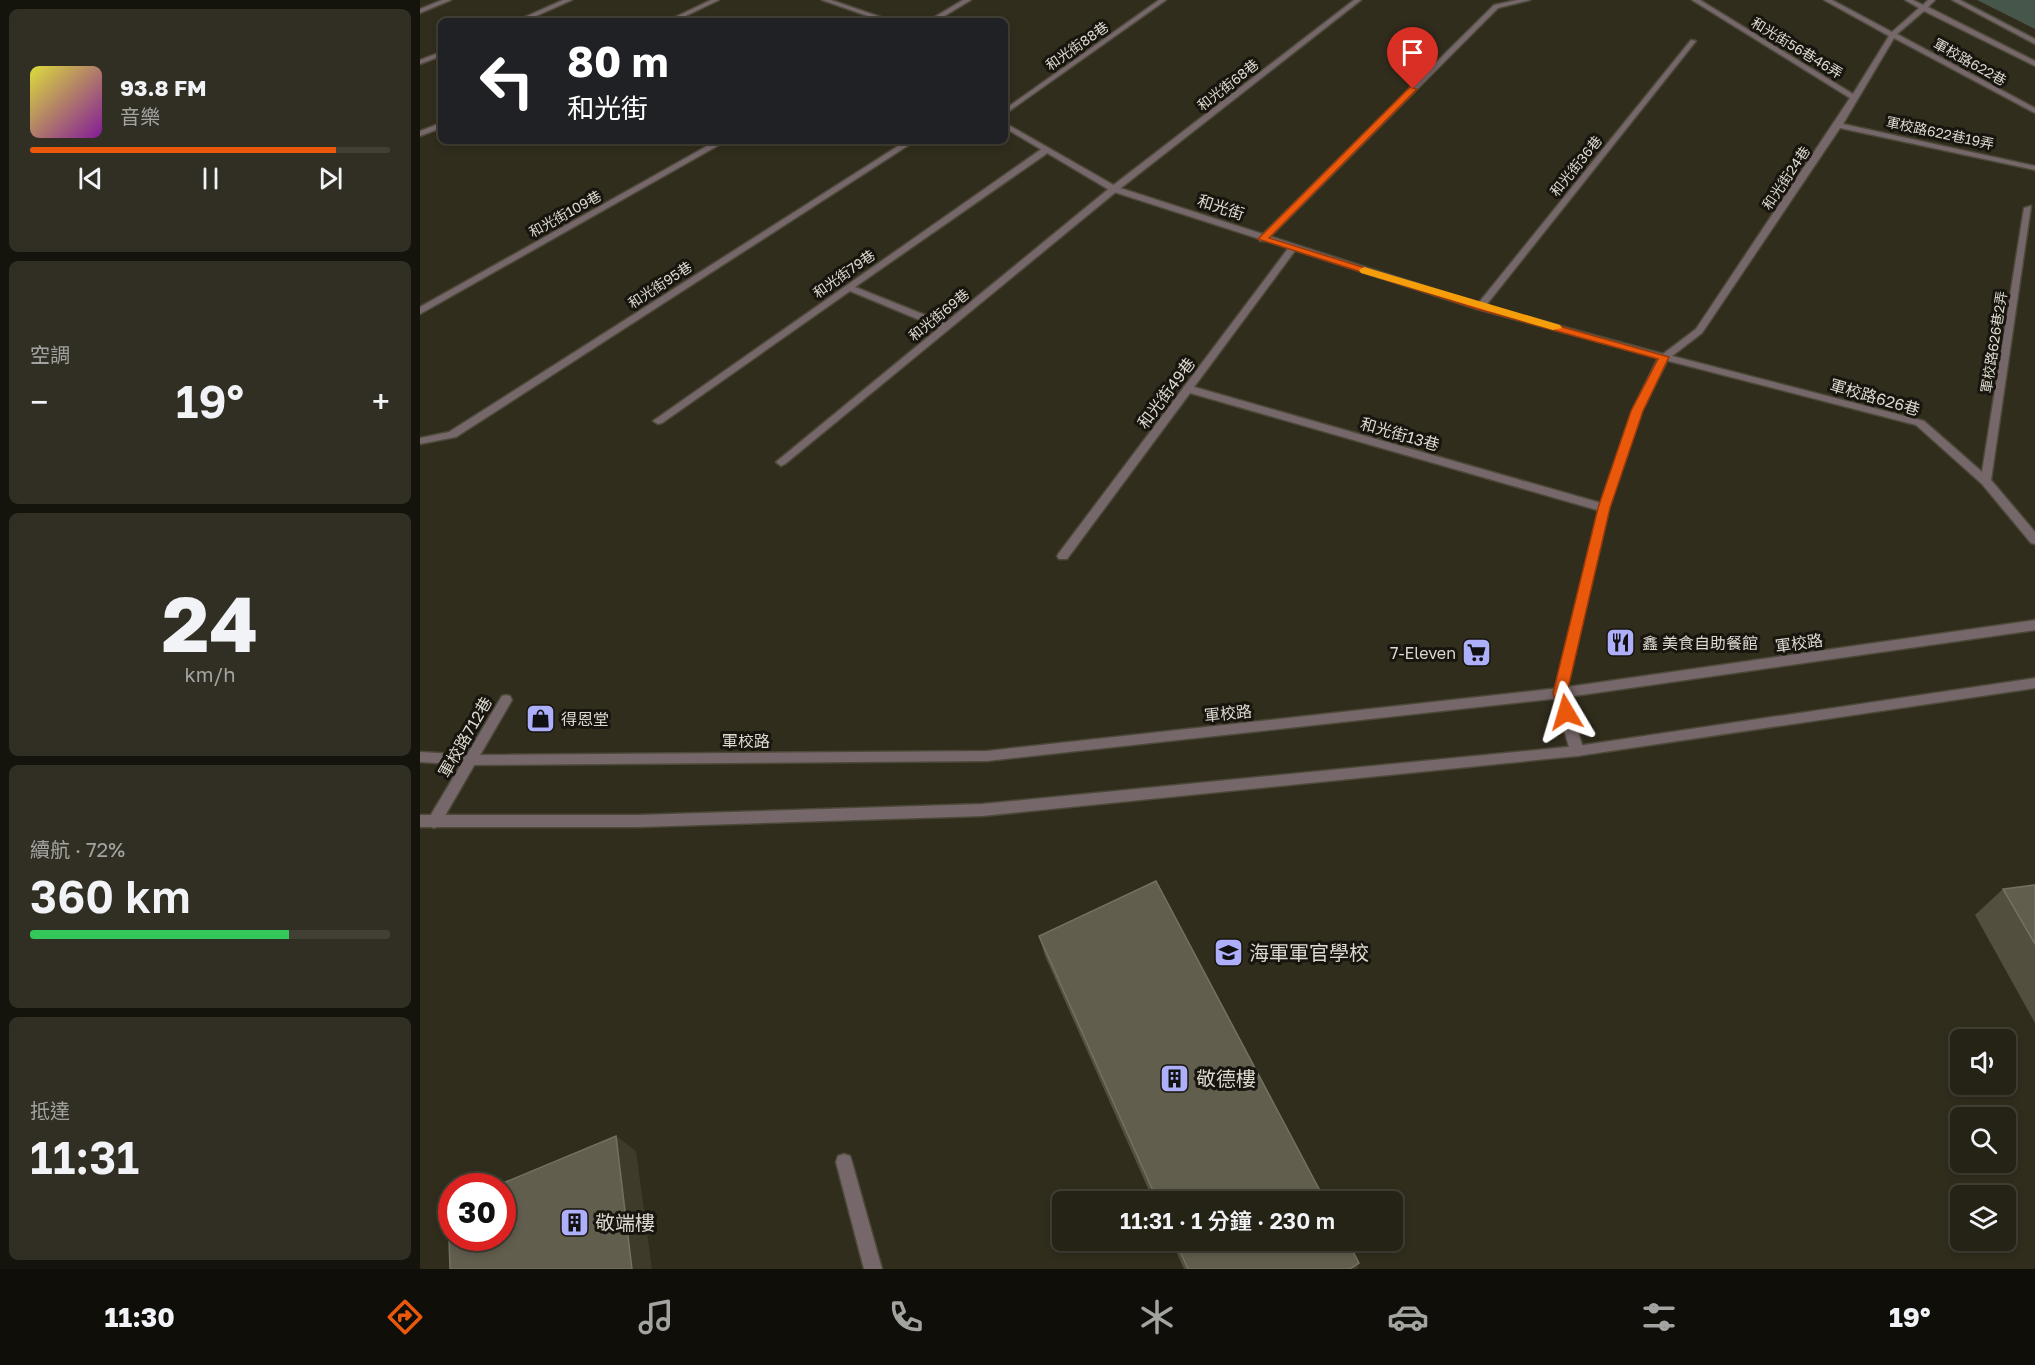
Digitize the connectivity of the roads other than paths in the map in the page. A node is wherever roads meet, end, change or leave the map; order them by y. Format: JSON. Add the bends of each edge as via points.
{"nodes":[{"id":1,"x":448,"y":0,"type":"edge"},
{"id":2,"x":569,"y":0,"type":"edge"},
{"id":3,"x":716,"y":0,"type":"edge"},
{"id":4,"x":825,"y":0,"type":"edge"},
{"id":5,"x":968,"y":0,"type":"edge"},
{"id":6,"x":1163,"y":0,"type":"edge"},
{"id":7,"x":1358,"y":0,"type":"edge"},
{"id":8,"x":1527,"y":0,"type":"edge"},
{"id":9,"x":1695,"y":0,"type":"edge"},
{"id":10,"x":1827,"y":0,"type":"edge"},
{"id":11,"x":1908,"y":0,"type":"edge"},
{"id":12,"x":1932,"y":0,"type":"edge"},
{"id":13,"x":1955,"y":0,"type":"edge"},
{"id":14,"x":1922,"y":7,"type":"junction"},
{"id":15,"x":420,"y":11,"type":"edge"},
{"id":16,"x":526,"y":18,"type":"edge"},
{"id":17,"x":677,"y":18,"type":"edge"},
{"id":18,"x":880,"y":18,"type":"edge"},
{"id":19,"x":936,"y":18,"type":"edge"},
{"id":20,"x":1893,"y":34,"type":"junction"},
{"id":21,"x":1693,"y":41,"type":"dead end"},
{"id":22,"x":2035,"y":42,"type":"edge"},
{"id":23,"x":438,"y":55,"type":"edge"},
{"id":24,"x":420,"y":62,"type":"edge"},
{"id":25,"x":2035,"y":64,"type":"edge"},
{"id":26,"x":1855,"y":98,"type":"junction"},
{"id":27,"x":1008,"y":110,"type":"edge"},
{"id":28,"x":2035,"y":111,"type":"edge"},
{"id":29,"x":1839,"y":125,"type":"junction"},
{"id":30,"x":438,"y":126,"type":"edge"},
{"id":31,"x":1008,"y":127,"type":"edge"},
{"id":32,"x":420,"y":134,"type":"edge"},
{"id":33,"x":718,"y":144,"type":"edge"},
{"id":34,"x":906,"y":144,"type":"edge"},
{"id":35,"x":1046,"y":150,"type":"junction"},
{"id":36,"x":2035,"y":168,"type":"edge"},
{"id":37,"x":1114,"y":189,"type":"junction"},
{"id":38,"x":2028,"y":208,"type":"dead end"},
{"id":39,"x":1263,"y":239,"type":"junction"},
{"id":40,"x":1293,"y":248,"type":"junction"},
{"id":41,"x":849,"y":288,"type":"junction"},
{"id":42,"x":1480,"y":307,"type":"junction"},
{"id":43,"x":420,"y":310,"type":"edge"},
{"id":44,"x":946,"y":327,"type":"junction"},
{"id":45,"x":1664,"y":357,"type":"junction"},
{"id":46,"x":1189,"y":388,"type":"junction"},
{"id":47,"x":658,"y":421,"type":"dead end"},
{"id":48,"x":420,"y":441,"type":"edge"},
{"id":49,"x":781,"y":462,"type":"dead end"},
{"id":50,"x":1986,"y":481,"type":"junction"},
{"id":51,"x":1604,"y":508,"type":"junction"},
{"id":52,"x":2035,"y":540,"type":"edge"},
{"id":53,"x":1063,"y":556,"type":"dead end"},
{"id":54,"x":2035,"y":625,"type":"edge"},
{"id":55,"x":2035,"y":682,"type":"edge"},
{"id":56,"x":1560,"y":693,"type":"junction"},
{"id":57,"x":506,"y":700,"type":"dead end"},
{"id":58,"x":1577,"y":751,"type":"junction"},
{"id":59,"x":420,"y":757,"type":"edge"},
{"id":60,"x":471,"y":760,"type":"junction"},
{"id":61,"x":420,"y":821,"type":"edge"},
{"id":62,"x":434,"y":822,"type":"junction"},
{"id":63,"x":844,"y":1162,"type":"dead end"},
{"id":64,"x":873,"y":1269,"type":"edge"}],
"edges":[{"from":1,"to":15,"type":"street"},
{"from":2,"to":16,"type":"street"},
{"from":3,"to":17,"type":"street"},
{"from":4,"to":18,"type":"street"},
{"from":5,"to":19,"type":"street"},
{"from":6,"to":27,"type":"street","name":"和光街88巷"},
{"from":7,"to":37,"type":"street","name":"和光街68巷"},
{"from":8,"to":39,"type":"street","via":[[1496,6]]},
{"from":9,"to":26,"type":"street","name":"和光街56巷46弄"},
{"from":10,"to":20,"type":"street","name":"軍校路622巷"},
{"from":11,"to":14,"type":"street"},
{"from":12,"to":14,"type":"street","name":"和光街24巷"},
{"from":13,"to":22,"type":"street"},
{"from":14,"to":20,"type":"street","name":"和光街24巷"},
{"from":14,"to":25,"type":"street"},
{"from":20,"to":26,"type":"street","name":"和光街24巷"},
{"from":20,"to":28,"type":"street","name":"軍校路622巷"},
{"from":21,"to":42,"type":"street","name":"和光街36巷"},
{"from":23,"to":24,"type":"street"},
{"from":26,"to":29,"type":"street","name":"和光街24巷"},
{"from":29,"to":36,"type":"street","name":"軍校路622巷19弄"},
{"from":29,"to":45,"type":"street","name":"和光街24巷","via":[[1699,331]]},
{"from":30,"to":32,"type":"street"},
{"from":31,"to":35,"type":"street","name":"和光街"},
{"from":33,"to":43,"type":"street","name":"和光街109巷"},
{"from":34,"to":48,"type":"street","name":"和光街95巷","via":[[452,435]]},
{"from":35,"to":37,"type":"street","name":"和光街"},
{"from":35,"to":41,"type":"street","name":"和光街79巷"},
{"from":37,"to":39,"type":"street","name":"和光街"},
{"from":37,"to":44,"type":"street","name":"和光街69巷"},
{"from":38,"to":50,"type":"street","name":"軍校路626巷2弄"},
{"from":39,"to":40,"type":"street","name":"和光街"},
{"from":40,"to":42,"type":"street","name":"和光街"},
{"from":40,"to":46,"type":"street","name":"和光街49巷"},
{"from":41,"to":44,"type":"street"},
{"from":41,"to":47,"type":"street","name":"和光街79巷"},
{"from":42,"to":45,"type":"street","name":"和光街"},
{"from":44,"to":49,"type":"street","name":"和光街69巷"},
{"from":45,"to":50,"type":"street","name":"軍校路626巷","via":[[1920,423]]},
{"from":45,"to":51,"type":"street","via":[[1637,411]]},
{"from":46,"to":51,"type":"street","name":"和光街13巷"},
{"from":46,"to":53,"type":"street","name":"和光街49巷"},
{"from":50,"to":52,"type":"street","name":"軍校路626巷"},
{"from":51,"to":56,"type":"street"},
{"from":54,"to":56,"type":"street","name":"軍校路"},
{"from":55,"to":58,"type":"street"},
{"from":56,"to":58,"type":"street"},
{"from":56,"to":60,"type":"street","name":"軍校路","via":[[987,756]]},
{"from":57,"to":60,"type":"street","name":"軍校路712巷"},
{"from":58,"to":62,"type":"street","via":[[982,810]]},
{"from":59,"to":60,"type":"street","name":"軍校路"},
{"from":60,"to":62,"type":"street","name":"軍校路712巷"},
{"from":61,"to":62,"type":"street"},
{"from":63,"to":64,"type":"street"}]}
